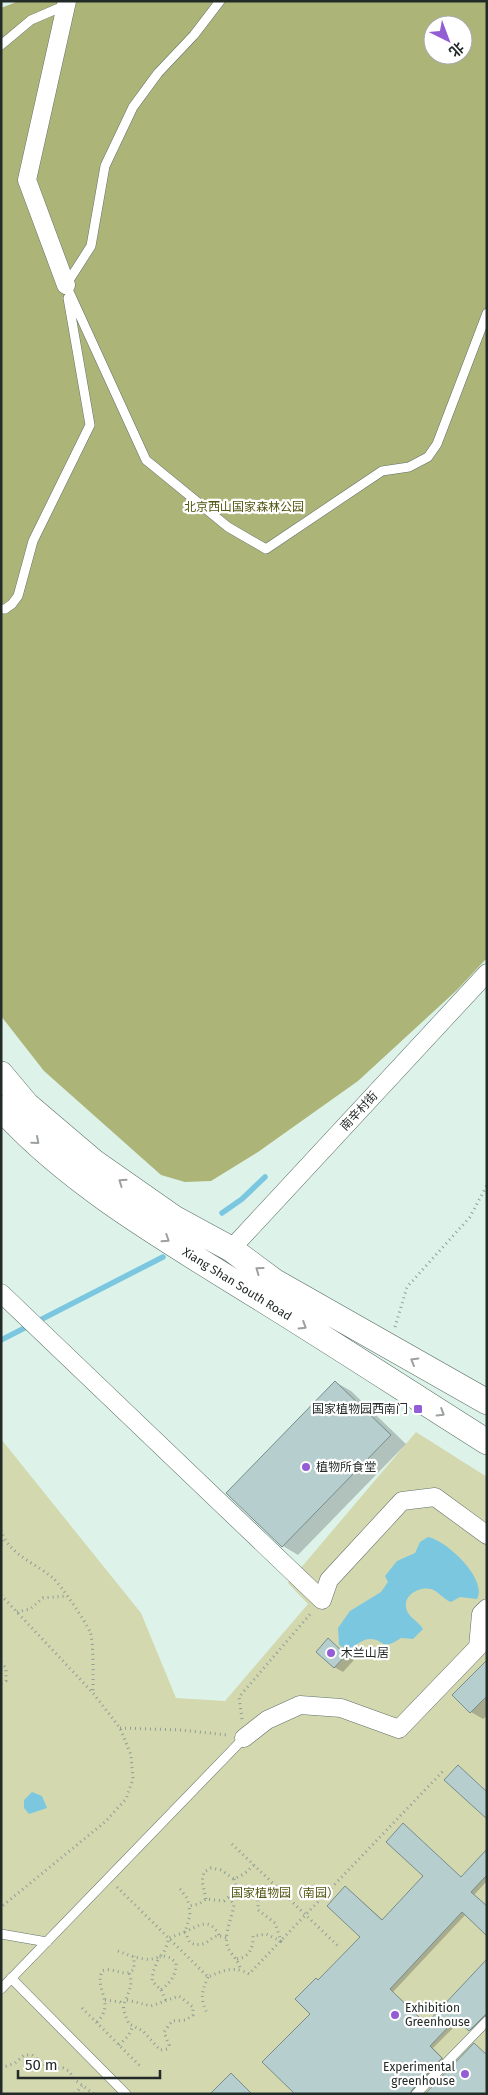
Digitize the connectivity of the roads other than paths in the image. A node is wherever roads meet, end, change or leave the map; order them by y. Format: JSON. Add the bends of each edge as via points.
{"nodes":[{"id":1,"x":220,"y":1,"type":"edge"},
{"id":2,"x":67,"y":2,"type":"edge"},
{"id":3,"x":1,"y":45,"type":"edge"},
{"id":4,"x":66,"y":285,"type":"junction"},
{"id":5,"x":487,"y":313,"type":"edge"},
{"id":6,"x":1,"y":609,"type":"edge"},
{"id":7,"x":487,"y":973,"type":"edge"},
{"id":8,"x":1,"y":1074,"type":"edge"},
{"id":9,"x":1,"y":1108,"type":"edge"},
{"id":10,"x":231,"y":1249,"type":"junction"},
{"id":11,"x":1,"y":1293,"type":"edge"},
{"id":12,"x":487,"y":1402,"type":"edge"},
{"id":13,"x":487,"y":1442,"type":"edge"},
{"id":14,"x":487,"y":1535,"type":"edge"},
{"id":15,"x":487,"y":1608,"type":"edge"},
{"id":16,"x":244,"y":1738,"type":"joint"},
{"id":17,"x":1,"y":1934,"type":"edge"},
{"id":18,"x":47,"y":1942,"type":"junction"},
{"id":19,"x":11,"y":1978,"type":"junction"},
{"id":20,"x":1,"y":1989,"type":"edge"},
{"id":21,"x":487,"y":2021,"type":"edge"},
{"id":22,"x":126,"y":2094,"type":"edge"},
{"id":23,"x":416,"y":2094,"type":"edge"}],
"edges":[{"from":1,"to":4,"type":"lane","via":[[133,107],[105,166],[91,246]]},
{"from":2,"to":3,"type":"lane","via":[[31,20]]},
{"from":2,"to":4,"type":"street","via":[[27,180]]},
{"from":4,"to":5,"type":"lane","via":[[146,460],[228,527],[266,549],[382,471],[409,466],[428,457],[440,438]]},
{"from":4,"to":6,"type":"lane","via":[[90,425],[33,541],[18,596],[12,604]]},
{"from":7,"to":10,"type":"street","name":"南辛村街"},
{"from":10,"to":8,"type":"street","name":"Xiang Shan South Road","one_way":true,"via":[[174,1218],[94,1162],[28,1105]]},
{"from":9,"to":13,"type":"street","name":"Xiang Shan South Road","one_way":true,"via":[[80,1180],[162,1237]]},
{"from":12,"to":10,"type":"street","name":"Xiang Shan South Road","one_way":true,"via":[[274,1281]]},
{"from":11,"to":14,"type":"street","via":[[322,1600],[329,1580],[402,1501],[435,1497]]},
{"from":15,"to":16,"type":"street","via":[[481,1614],[478,1647],[400,1729],[342,1708],[300,1704],[267,1720]]},
{"from":16,"to":18,"type":"lane"},
{"from":17,"to":18,"type":"lane"},
{"from":18,"to":19,"type":"lane"},
{"from":19,"to":20,"type":"lane"},
{"from":19,"to":22,"type":"lane"},
{"from":21,"to":23,"type":"lane"}]}
